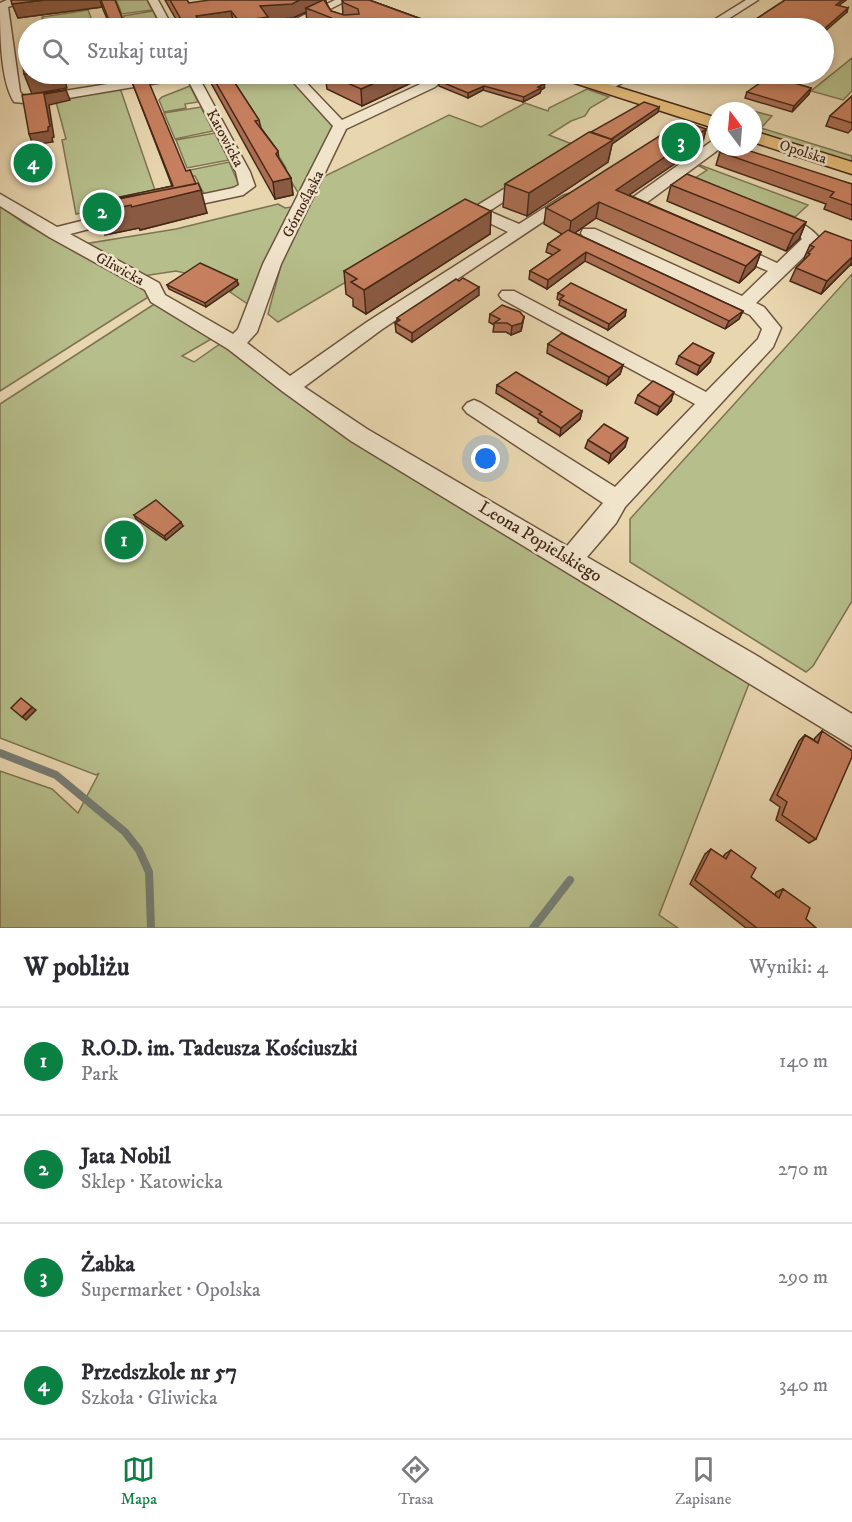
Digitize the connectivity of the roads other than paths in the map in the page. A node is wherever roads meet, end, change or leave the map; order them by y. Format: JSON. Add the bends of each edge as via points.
{"nodes":[{"id":1,"x":25,"y":0,"type":"edge"},
{"id":2,"x":153,"y":0,"type":"edge"},
{"id":3,"x":343,"y":0,"type":"edge"},
{"id":4,"x":355,"y":0,"type":"edge"},
{"id":5,"x":753,"y":0,"type":"edge"},
{"id":6,"x":327,"y":8,"type":"junction"},
{"id":7,"x":337,"y":17,"type":"edge"},
{"id":8,"x":163,"y":18,"type":"edge"},
{"id":9,"x":306,"y":18,"type":"edge"},
{"id":10,"x":404,"y":18,"type":"edge"},
{"id":11,"x":723,"y":18,"type":"edge"},
{"id":12,"x":130,"y":84,"type":"edge"},
{"id":13,"x":195,"y":84,"type":"edge"},
{"id":14,"x":301,"y":84,"type":"edge"},
{"id":15,"x":431,"y":84,"type":"edge"},
{"id":16,"x":594,"y":84,"type":"edge"},
{"id":17,"x":611,"y":84,"type":"edge"},
{"id":18,"x":604,"y":87,"type":"junction"},
{"id":19,"x":708,"y":124,"type":"edge"},
{"id":20,"x":340,"y":126,"type":"junction"},
{"id":21,"x":701,"y":135,"type":"edge"},
{"id":22,"x":708,"y":139,"type":"edge"},
{"id":23,"x":762,"y":139,"type":"edge"},
{"id":24,"x":708,"y":154,"type":"edge"},
{"id":25,"x":852,"y":168,"type":"edge"},
{"id":26,"x":541,"y":172,"type":"edge"},
{"id":27,"x":671,"y":177,"type":"junction"},
{"id":28,"x":687,"y":184,"type":"edge"},
{"id":29,"x":582,"y":190,"type":"edge"},
{"id":30,"x":0,"y":199,"type":"edge"},
{"id":31,"x":161,"y":208,"type":"edge"},
{"id":32,"x":139,"y":213,"type":"edge"},
{"id":33,"x":759,"y":213,"type":"edge"},
{"id":34,"x":674,"y":224,"type":"edge"},
{"id":35,"x":520,"y":231,"type":"junction"},
{"id":36,"x":55,"y":233,"type":"junction"},
{"id":37,"x":589,"y":233,"type":"dead end"},
{"id":38,"x":716,"y":242,"type":"edge"},
{"id":39,"x":779,"y":270,"type":"junction"},
{"id":40,"x":508,"y":295,"type":"dead end"},
{"id":41,"x":744,"y":304,"type":"junction"},
{"id":42,"x":235,"y":344,"type":"junction"},
{"id":43,"x":289,"y":386,"type":"junction"},
{"id":44,"x":708,"y":402,"type":"junction"},
{"id":45,"x":474,"y":408,"type":"dead end"},
{"id":46,"x":617,"y":500,"type":"junction"},
{"id":47,"x":570,"y":560,"type":"junction"},
{"id":48,"x":852,"y":731,"type":"edge"}],
"edges":[{"from":1,"to":12,"type":"street","via":[[2,6],[16,98],[34,100]]},
{"from":2,"to":8,"type":"street"},
{"from":3,"to":6,"type":"street"},
{"from":4,"to":10,"type":"main road"},
{"from":5,"to":11,"type":"street"},
{"from":6,"to":7,"type":"street"},
{"from":6,"to":9,"type":"street"},
{"from":13,"to":31,"type":"street","name":"Katowicka","via":[[247,186],[238,192]]},
{"from":14,"to":20,"type":"street"},
{"from":15,"to":20,"type":"street"},
{"from":16,"to":18,"type":"main road"},
{"from":17,"to":18,"type":"street"},
{"from":18,"to":19,"type":"main road","via":[[685,124]]},
{"from":20,"to":42,"type":"street","name":"Górnośląska","via":[[272,264],[247,332]]},
{"from":21,"to":22,"type":"street"},
{"from":23,"to":25,"type":"main road","name":"Opolska"},
{"from":24,"to":27,"type":"street"},
{"from":26,"to":35,"type":"street","via":[[484,208],[487,216]]},
{"from":27,"to":28,"type":"street"},
{"from":27,"to":34,"type":"street","via":[[636,206]]},
{"from":29,"to":35,"type":"street"},
{"from":30,"to":36,"type":"street","name":"Gliwicka"},
{"from":32,"to":36,"type":"street"},
{"from":33,"to":39,"type":"street","via":[[804,231],[812,239]]},
{"from":35,"to":43,"type":"street"},
{"from":36,"to":42,"type":"street","name":"Gliwicka","via":[[153,288],[157,298]]},
{"from":37,"to":41,"type":"street"},
{"from":38,"to":39,"type":"street"},
{"from":39,"to":41,"type":"street"},
{"from":40,"to":44,"type":"street"},
{"from":41,"to":44,"type":"street","via":[[757,311],[772,328],[766,342]]},
{"from":42,"to":43,"type":"street","name":"Leona Popielskiego"},
{"from":43,"to":47,"type":"street","name":"Leona Popielskiego","via":[[359,435]]},
{"from":44,"to":46,"type":"street"},
{"from":45,"to":46,"type":"street"},
{"from":46,"to":47,"type":"street"},
{"from":47,"to":48,"type":"street","name":"Leona Popielskiego"}]}
